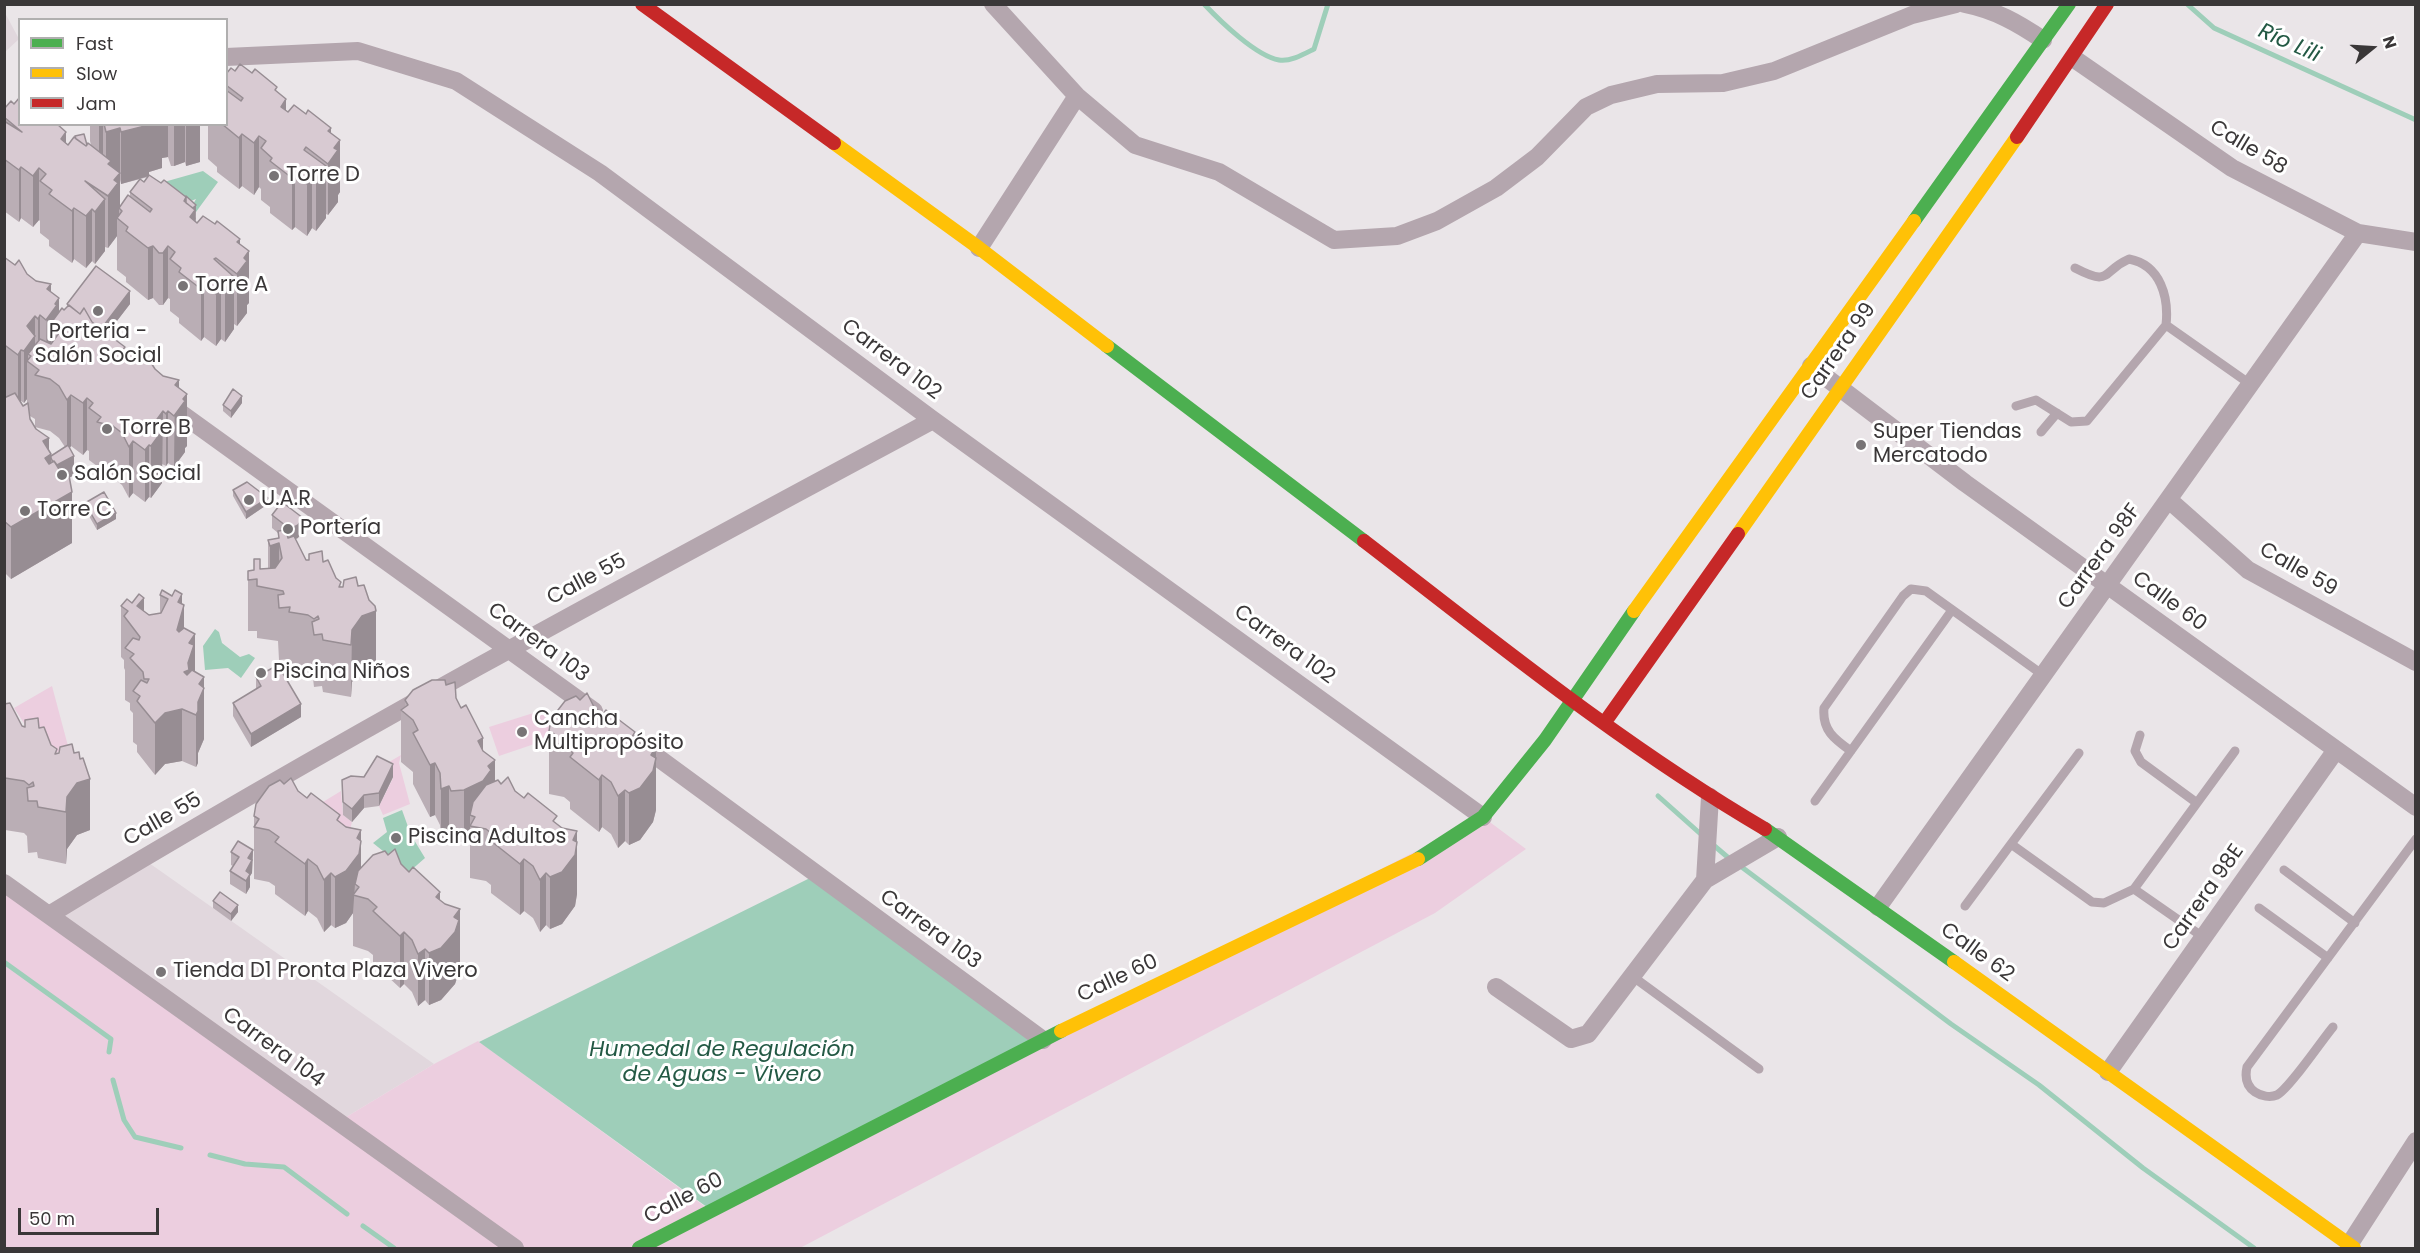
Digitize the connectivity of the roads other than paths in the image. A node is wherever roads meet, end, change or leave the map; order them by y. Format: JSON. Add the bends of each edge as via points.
{"nodes":[{"id":1,"x":642,"y":4,"type":"edge"},
{"id":2,"x":993,"y":4,"type":"edge"},
{"id":3,"x":1956,"y":4,"type":"edge"},
{"id":4,"x":1965,"y":4,"type":"edge"},
{"id":5,"x":2069,"y":4,"type":"edge"},
{"id":6,"x":2107,"y":4,"type":"edge"},
{"id":7,"x":2043,"y":40,"type":"junction"},
{"id":8,"x":228,"y":57,"type":"edge"},
{"id":9,"x":2073,"y":58,"type":"junction"},
{"id":10,"x":1077,"y":96,"type":"junction"},
{"id":11,"x":2358,"y":233,"type":"junction"},
{"id":12,"x":2415,"y":242,"type":"edge"},
{"id":13,"x":979,"y":248,"type":"junction"},
{"id":14,"x":2075,"y":268,"type":"dead end"},
{"id":15,"x":2166,"y":325,"type":"junction"},
{"id":16,"x":1811,"y":366,"type":"junction"},
{"id":17,"x":2250,"y":384,"type":"junction"},
{"id":18,"x":1839,"y":388,"type":"junction"},
{"id":19,"x":152,"y":392,"type":"edge"},
{"id":20,"x":2016,"y":406,"type":"dead end"},
{"id":21,"x":2056,"y":413,"type":"junction"},
{"id":22,"x":933,"y":420,"type":"junction"},
{"id":23,"x":2041,"y":432,"type":"dead end"},
{"id":24,"x":2169,"y":500,"type":"junction"},
{"id":25,"x":2107,"y":585,"type":"junction"},
{"id":26,"x":1952,"y":609,"type":"junction"},
{"id":27,"x":508,"y":648,"type":"junction"},
{"id":28,"x":2415,"y":662,"type":"edge"},
{"id":29,"x":2043,"y":675,"type":"junction"},
{"id":30,"x":1572,"y":698,"type":"junction"},
{"id":31,"x":1605,"y":722,"type":"junction"},
{"id":32,"x":2140,"y":735,"type":"dead end"},
{"id":33,"x":2336,"y":750,"type":"junction"},
{"id":34,"x":1851,"y":751,"type":"junction"},
{"id":35,"x":2235,"y":751,"type":"dead end"},
{"id":36,"x":2079,"y":753,"type":"dead end"},
{"id":37,"x":1710,"y":797,"type":"junction"},
{"id":38,"x":1815,"y":801,"type":"dead end"},
{"id":39,"x":2197,"y":803,"type":"junction"},
{"id":40,"x":2415,"y":807,"type":"edge"},
{"id":41,"x":1483,"y":817,"type":"junction"},
{"id":42,"x":1778,"y":837,"type":"junction"},
{"id":43,"x":2415,"y":839,"type":"edge"},
{"id":44,"x":2011,"y":844,"type":"junction"},
{"id":45,"x":2284,"y":870,"type":"dead end"},
{"id":46,"x":1705,"y":880,"type":"junction"},
{"id":47,"x":4,"y":883,"type":"edge"},
{"id":48,"x":2134,"y":889,"type":"junction"},
{"id":49,"x":1965,"y":906,"type":"dead end"},
{"id":50,"x":1878,"y":907,"type":"junction"},
{"id":51,"x":2259,"y":908,"type":"dead end"},
{"id":52,"x":49,"y":915,"type":"junction"},
{"id":53,"x":2355,"y":923,"type":"junction"},
{"id":54,"x":2204,"y":938,"type":"junction"},
{"id":55,"x":2328,"y":958,"type":"junction"},
{"id":56,"x":1632,"y":976,"type":"junction"},
{"id":57,"x":1497,"y":987,"type":"dead end"},
{"id":58,"x":2333,"y":1027,"type":"dead end"},
{"id":59,"x":1043,"y":1040,"type":"junction"},
{"id":60,"x":1760,"y":1069,"type":"dead end"},
{"id":61,"x":2108,"y":1072,"type":"junction"},
{"id":62,"x":2415,"y":1141,"type":"edge"},
{"id":63,"x":2351,"y":1247,"type":"edge"},
{"id":64,"x":514,"y":1248,"type":"edge"},
{"id":65,"x":639,"y":1248,"type":"edge"}],
"edges":[{"from":1,"to":13,"type":"street","name":"Calle 62"},
{"from":2,"to":10,"type":"street"},
{"from":3,"to":10,"type":"street","via":[[1912,15],[1773,71],[1723,83],[1657,84],[1611,95],[1586,107],[1537,157],[1496,188],[1437,221],[1397,236],[1334,240],[1219,172],[1135,145]]},
{"from":4,"to":7,"type":"street","via":[[2011,19]]},
{"from":5,"to":7,"type":"street","name":"Carrera 99"},
{"from":6,"to":9,"type":"street","name":"Carrera 99"},
{"from":7,"to":16,"type":"street","name":"Carrera 99"},
{"from":8,"to":22,"type":"street","name":"Carrera 102","via":[[358,51],[456,81],[600,173]]},
{"from":9,"to":11,"type":"street","name":"Calle 58","via":[[2232,168]]},
{"from":9,"to":18,"type":"street","name":"Carrera 99"},
{"from":10,"to":13,"type":"street"},
{"from":11,"to":12,"type":"street","name":"Calle 58"},
{"from":11,"to":17,"type":"street","name":"Carrera 98F"},
{"from":13,"to":30,"type":"street","name":"Calle 62"},
{"from":14,"to":15,"type":"lane","via":[[2096,279],[2129,259],[2144,265],[2166,292]]},
{"from":15,"to":17,"type":"lane"},
{"from":15,"to":21,"type":"lane","via":[[2087,421],[2071,422]]},
{"from":16,"to":18,"type":"street","name":"Calle 60"},
{"from":16,"to":30,"type":"street","name":"Carrera 99"},
{"from":17,"to":24,"type":"street","name":"Carrera 98F"},
{"from":18,"to":25,"type":"street","name":"Calle 60"},
{"from":18,"to":31,"type":"street","name":"Carrera 99"},
{"from":19,"to":27,"type":"street","name":"Carrera 103"},
{"from":20,"to":21,"type":"lane","via":[[2036,400]]},
{"from":21,"to":23,"type":"lane"},
{"from":22,"to":27,"type":"street","name":"Calle 55"},
{"from":22,"to":41,"type":"street","name":"Carrera 102"},
{"from":24,"to":25,"type":"street","name":"Carrera 98F"},
{"from":24,"to":28,"type":"street","name":"Calle 59","via":[[2248,570]]},
{"from":25,"to":29,"type":"street","name":"Carrera 98F"},
{"from":25,"to":33,"type":"street","name":"Calle 60"},
{"from":26,"to":29,"type":"lane"},
{"from":26,"to":34,"type":"lane"},
{"from":26,"to":34,"type":"lane","via":[[1921,589],[1906,592],[1896,605],[1824,708],[1824,725],[1829,733]]},
{"from":27,"to":52,"type":"street","name":"Calle 55"},
{"from":27,"to":59,"type":"street","name":"Carrera 103"},
{"from":29,"to":50,"type":"street","name":"Carrera 98F"},
{"from":30,"to":31,"type":"street","name":"Calle 62"},
{"from":30,"to":41,"type":"street","name":"Calle 60","via":[[1545,740]]},
{"from":31,"to":37,"type":"street","name":"Calle 62"},
{"from":32,"to":39,"type":"lane","via":[[2135,751],[2141,762]]},
{"from":33,"to":40,"type":"street","name":"Calle 60"},
{"from":33,"to":54,"type":"street","name":"Carrera 98E"},
{"from":34,"to":38,"type":"lane"},
{"from":35,"to":39,"type":"lane"},
{"from":36,"to":44,"type":"lane"},
{"from":37,"to":42,"type":"street","name":"Calle 62"},
{"from":37,"to":46,"type":"street"},
{"from":39,"to":48,"type":"lane"},
{"from":41,"to":59,"type":"street","name":"Calle 60","via":[[1402,869]]},
{"from":42,"to":46,"type":"street"},
{"from":42,"to":50,"type":"street","name":"Calle 62"},
{"from":43,"to":53,"type":"lane"},
{"from":44,"to":48,"type":"lane","via":[[2092,902],[2104,903]]},
{"from":44,"to":49,"type":"lane"},
{"from":45,"to":53,"type":"lane"},
{"from":46,"to":56,"type":"street"},
{"from":47,"to":52,"type":"street","name":"Carrera 104"},
{"from":48,"to":54,"type":"lane"},
{"from":50,"to":61,"type":"street","name":"Calle 62"},
{"from":51,"to":55,"type":"lane"},
{"from":52,"to":64,"type":"street","name":"Carrera 104"},
{"from":53,"to":55,"type":"lane"},
{"from":54,"to":61,"type":"street","name":"Carrera 98E"},
{"from":55,"to":58,"type":"lane","via":[[2247,1067],[2250,1088],[2270,1096],[2283,1091]]},
{"from":56,"to":57,"type":"street","via":[[1588,1034],[1571,1039]]},
{"from":56,"to":60,"type":"lane"},
{"from":59,"to":65,"type":"street","name":"Calle 60"},
{"from":61,"to":63,"type":"street","name":"Calle 62"},
{"from":62,"to":63,"type":"street"}]}
